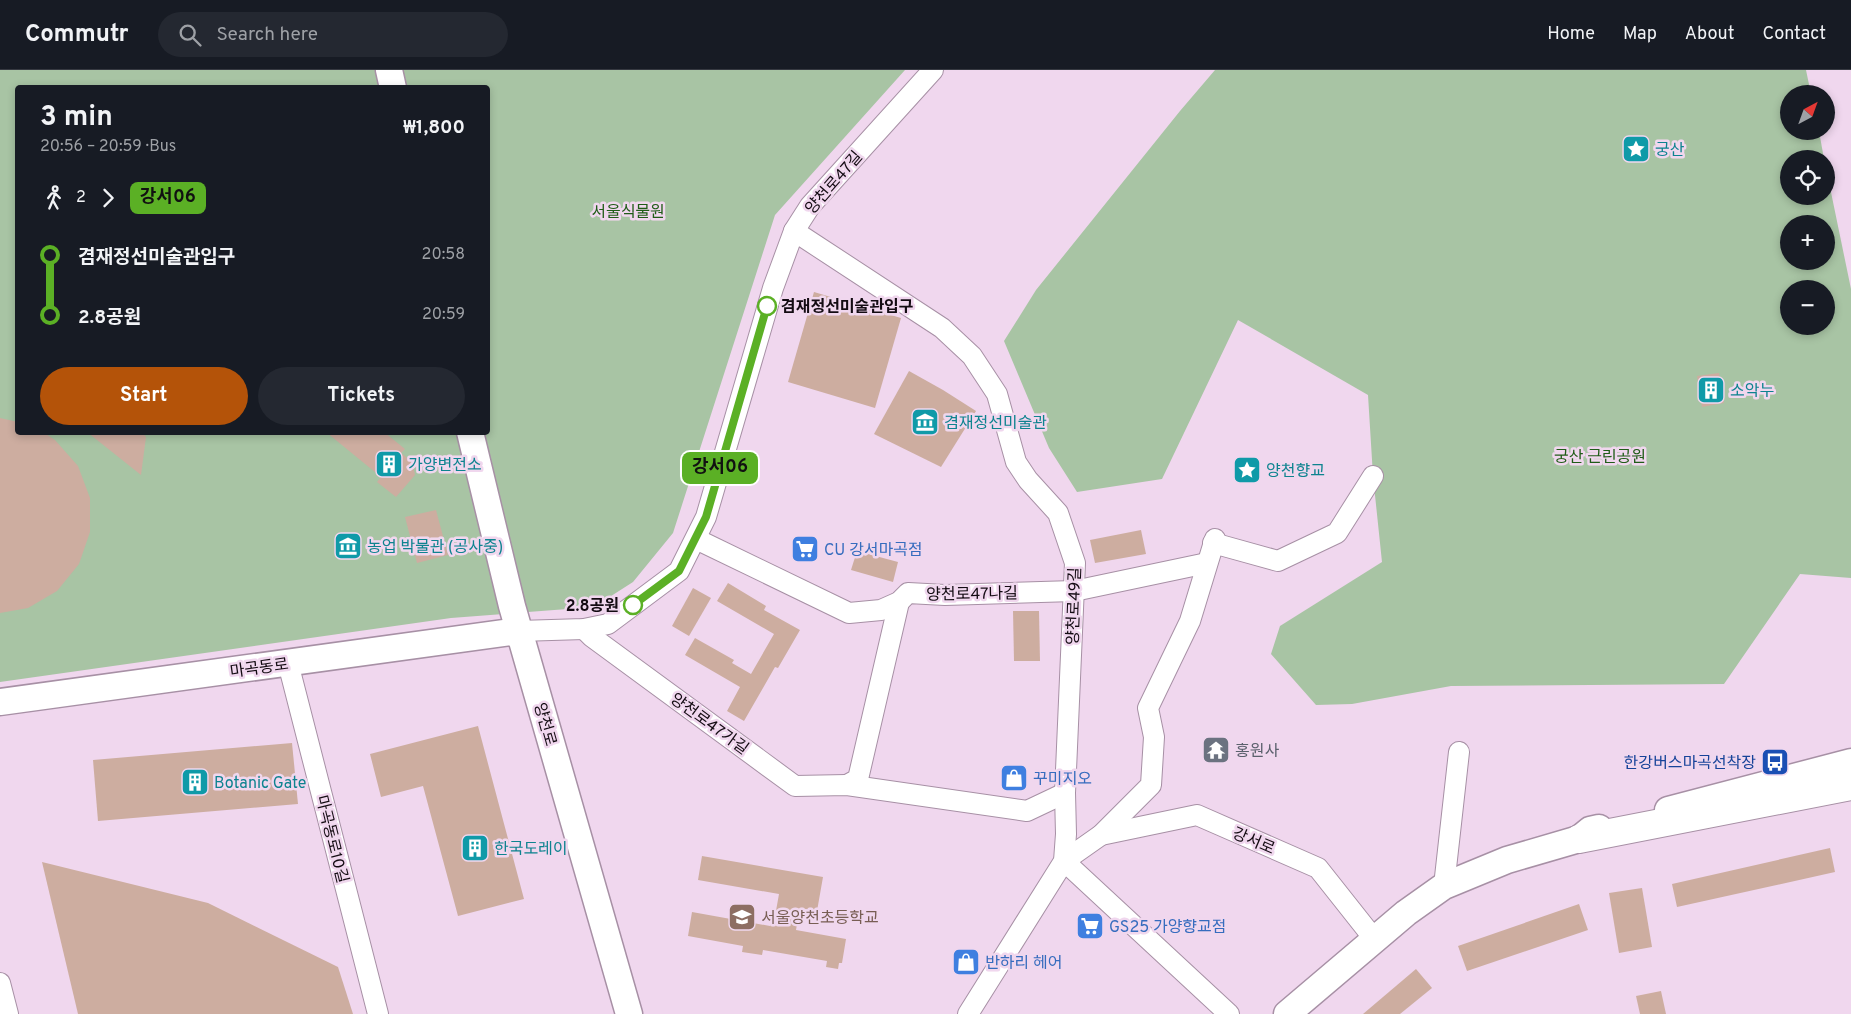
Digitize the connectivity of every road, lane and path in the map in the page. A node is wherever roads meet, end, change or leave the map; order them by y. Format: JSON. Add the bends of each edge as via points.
{"nodes":[{"id":1,"x":389,"y":70,"type":"edge"},
{"id":2,"x":933,"y":70,"type":"edge"},
{"id":3,"x":392,"y":85,"type":"edge"},
{"id":4,"x":794,"y":231,"type":"junction"},
{"id":5,"x":471,"y":435,"type":"edge"},
{"id":6,"x":1373,"y":476,"type":"dead end"},
{"id":7,"x":696,"y":539,"type":"junction"},
{"id":8,"x":1207,"y":563,"type":"junction"},
{"id":9,"x":1074,"y":591,"type":"junction"},
{"id":10,"x":900,"y":602,"type":"junction"},
{"id":11,"x":584,"y":629,"type":"junction"},
{"id":12,"x":519,"y":630,"type":"junction"},
{"id":13,"x":288,"y":663,"type":"junction"},
{"id":14,"x":0,"y":702,"type":"edge"},
{"id":15,"x":1459,"y":752,"type":"dead end"},
{"id":16,"x":1851,"y":762,"type":"edge"},
{"id":17,"x":847,"y":785,"type":"junction"},
{"id":18,"x":1851,"y":786,"type":"edge"},
{"id":19,"x":1065,"y":793,"type":"junction"},
{"id":20,"x":1851,"y":800,"type":"edge"},
{"id":21,"x":1101,"y":835,"type":"junction"},
{"id":22,"x":1579,"y":839,"type":"junction"},
{"id":23,"x":1064,"y":861,"type":"junction"},
{"id":24,"x":1444,"y":886,"type":"junction"},
{"id":25,"x":1375,"y":940,"type":"junction"},
{"id":26,"x":0,"y":983,"type":"edge"},
{"id":27,"x":8,"y":1014,"type":"edge"},
{"id":28,"x":378,"y":1014,"type":"edge"},
{"id":29,"x":629,"y":1014,"type":"edge"},
{"id":30,"x":968,"y":1014,"type":"edge"},
{"id":31,"x":1229,"y":1014,"type":"edge"},
{"id":32,"x":1287,"y":1014,"type":"edge"}],
"edges":[{"from":1,"to":3,"type":"main road"},
{"from":2,"to":4,"type":"street","name":"양천로47길","via":[[810,206]]},
{"from":4,"to":7,"type":"street","name":"양천로47길","via":[[773,288],[706,517]]},
{"from":4,"to":9,"type":"street","name":"양천로49길","via":[[942,328],[972,356],[997,394],[1016,462],[1058,513],[1075,563]]},
{"from":5,"to":12,"type":"main road","name":"양천로"},
{"from":6,"to":8,"type":"street","via":[[1337,533],[1278,561],[1214,541]]},
{"from":7,"to":10,"type":"street","name":"양천로47나길","via":[[849,613],[881,610]]},
{"from":7,"to":11,"type":"street","name":"양천로47길","via":[[679,571],[608,624]]},
{"from":8,"to":9,"type":"street","name":"양천로47나길"},
{"from":8,"to":21,"type":"street","via":[[1190,620],[1148,708],[1154,737],[1151,785]]},
{"from":9,"to":10,"type":"street","name":"양천로47나길","via":[[908,593]]},
{"from":9,"to":19,"type":"street","name":"양천로49길"},
{"from":10,"to":17,"type":"street","via":[[858,779]]},
{"from":11,"to":12,"type":"street","name":"양천로47길"},
{"from":11,"to":17,"type":"street","name":"양천로47가길","via":[[795,786]]},
{"from":12,"to":13,"type":"main road","name":"마곡동로"},
{"from":12,"to":29,"type":"main road","name":"양천로"},
{"from":13,"to":14,"type":"main road","name":"마곡동로"},
{"from":13,"to":28,"type":"street","name":"마곡동로10길"},
{"from":15,"to":24,"type":"street"},
{"from":16,"to":22,"type":"main road","via":[[1590,830]]},
{"from":17,"to":19,"type":"street","name":"양천로47가길","via":[[1027,811]]},
{"from":18,"to":22,"type":"highway"},
{"from":19,"to":23,"type":"street","name":"양천로49길"},
{"from":20,"to":22,"type":"main road","via":[[1602,843]]},
{"from":21,"to":23,"type":"street"},
{"from":21,"to":25,"type":"street","name":"강서로","via":[[1196,815],[1318,868]]},
{"from":22,"to":24,"type":"main road","via":[[1507,860]]},
{"from":23,"to":30,"type":"street","name":"양천로49길"},
{"from":23,"to":31,"type":"street"},
{"from":24,"to":25,"type":"main road"},
{"from":25,"to":32,"type":"main road"},
{"from":26,"to":27,"type":"street"}]}
